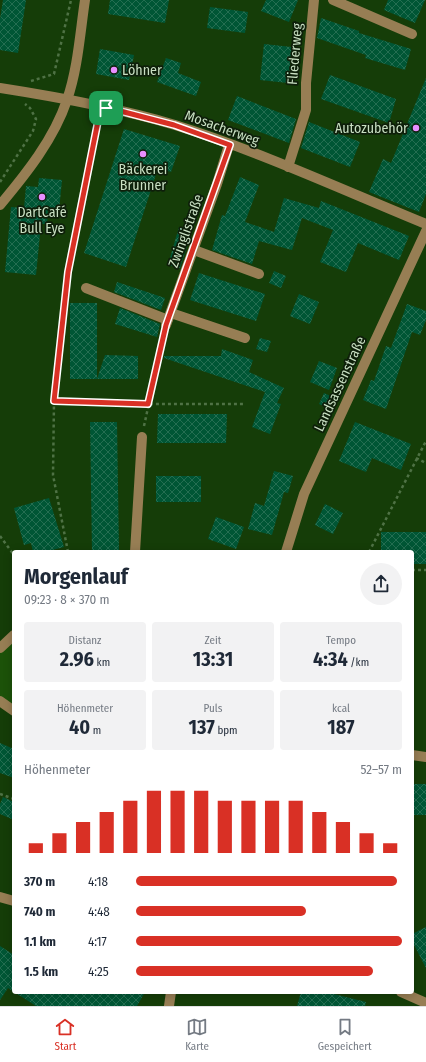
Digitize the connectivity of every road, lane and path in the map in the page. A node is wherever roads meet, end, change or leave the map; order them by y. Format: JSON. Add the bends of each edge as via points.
{"nodes":[{"id":1,"x":71,"y":0,"type":"edge"},
{"id":2,"x":85,"y":0,"type":"edge"},
{"id":3,"x":314,"y":0,"type":"edge"},
{"id":4,"x":333,"y":0,"type":"edge"},
{"id":5,"x":412,"y":34,"type":"dead end"},
{"id":6,"x":0,"y":88,"type":"edge"},
{"id":7,"x":25,"y":92,"type":"junction"},
{"id":8,"x":67,"y":100,"type":"junction"},
{"id":9,"x":101,"y":106,"type":"junction"},
{"id":10,"x":230,"y":145,"type":"junction"},
{"id":11,"x":288,"y":167,"type":"junction"},
{"id":12,"x":0,"y":182,"type":"edge"},
{"id":13,"x":0,"y":205,"type":"edge"},
{"id":14,"x":426,"y":224,"type":"edge"},
{"id":15,"x":426,"y":231,"type":"edge"},
{"id":16,"x":194,"y":250,"type":"junction"},
{"id":17,"x":259,"y":274,"type":"dead end"},
{"id":18,"x":86,"y":288,"type":"dead end"},
{"id":19,"x":168,"y":319,"type":"junction"},
{"id":20,"x":245,"y":338,"type":"dead end"},
{"id":21,"x":54,"y":401,"type":"junction"},
{"id":22,"x":148,"y":404,"type":"junction"},
{"id":23,"x":244,"y":404,"type":"dead end"},
{"id":24,"x":142,"y":437,"type":"joint"},
{"id":25,"x":426,"y":441,"type":"edge"},
{"id":26,"x":416,"y":458,"type":"junction"},
{"id":27,"x":426,"y":463,"type":"edge"},
{"id":28,"x":0,"y":536,"type":"edge"},
{"id":29,"x":68,"y":550,"type":"edge"},
{"id":30,"x":135,"y":550,"type":"edge"},
{"id":31,"x":287,"y":550,"type":"edge"},
{"id":32,"x":370,"y":550,"type":"edge"},
{"id":33,"x":12,"y":552,"type":"edge"},
{"id":34,"x":414,"y":570,"type":"edge"},
{"id":35,"x":426,"y":570,"type":"edge"},
{"id":36,"x":12,"y":637,"type":"edge"},
{"id":37,"x":0,"y":648,"type":"edge"},
{"id":38,"x":0,"y":701,"type":"edge"},
{"id":39,"x":12,"y":710,"type":"edge"},
{"id":40,"x":414,"y":755,"type":"edge"},
{"id":41,"x":426,"y":757,"type":"edge"},
{"id":42,"x":0,"y":794,"type":"edge"},
{"id":43,"x":12,"y":797,"type":"edge"},
{"id":44,"x":0,"y":897,"type":"edge"},
{"id":45,"x":12,"y":900,"type":"edge"},
{"id":46,"x":405,"y":994,"type":"edge"},
{"id":47,"x":170,"y":999,"type":"edge"},
{"id":48,"x":425,"y":1004,"type":"edge"},
{"id":49,"x":162,"y":1006,"type":"edge"}],
"edges":[{"from":1,"to":7,"type":"path","via":[[54,74],[30,81]]},
{"from":2,"to":8,"type":"street","via":[[76,64]]},
{"from":3,"to":11,"type":"street","name":"Fliederweg","via":[[306,110]]},
{"from":4,"to":5,"type":"street"},
{"from":6,"to":7,"type":"street","name":"Mosacherweg"},
{"from":7,"to":8,"type":"street","name":"Mosacherweg"},
{"from":7,"to":12,"type":"path","via":[[23,102],[30,108],[36,120],[33,131]]},
{"from":8,"to":9,"type":"street","name":"Mosacherweg"},
{"from":8,"to":13,"type":"street","via":[[51,134],[22,180]]},
{"from":9,"to":10,"type":"street","name":"Mosacherweg","via":[[174,125]]},
{"from":9,"to":21,"type":"path","via":[[68,272]]},
{"from":10,"to":11,"type":"street","name":"Mosacherweg"},
{"from":10,"to":16,"type":"street","name":"Zwinglistraße"},
{"from":11,"to":14,"type":"street","name":"Mosacherweg"},
{"from":15,"to":31,"type":"street","name":"Landsassenstraße","via":[[304,494]]},
{"from":16,"to":17,"type":"street"},
{"from":16,"to":19,"type":"street","name":"Zwinglistraße"},
{"from":18,"to":19,"type":"street"},
{"from":19,"to":20,"type":"street"},
{"from":19,"to":22,"type":"path"},
{"from":21,"to":22,"type":"path"},
{"from":21,"to":29,"type":"path","via":[[54,475]]},
{"from":22,"to":23,"type":"path"},
{"from":22,"to":24,"type":"path"},
{"from":24,"to":30,"type":"street"},
{"from":25,"to":26,"type":"path"},
{"from":26,"to":27,"type":"path"},
{"from":26,"to":32,"type":"path"},
{"from":28,"to":33,"type":"path"},
{"from":34,"to":35,"type":"path"},
{"from":36,"to":37,"type":"street"},
{"from":38,"to":39,"type":"street"},
{"from":40,"to":41,"type":"street"},
{"from":42,"to":43,"type":"path"},
{"from":44,"to":45,"type":"street"},
{"from":46,"to":48,"type":"street"},
{"from":47,"to":49,"type":"street","via":[[164,1001]]}]}
